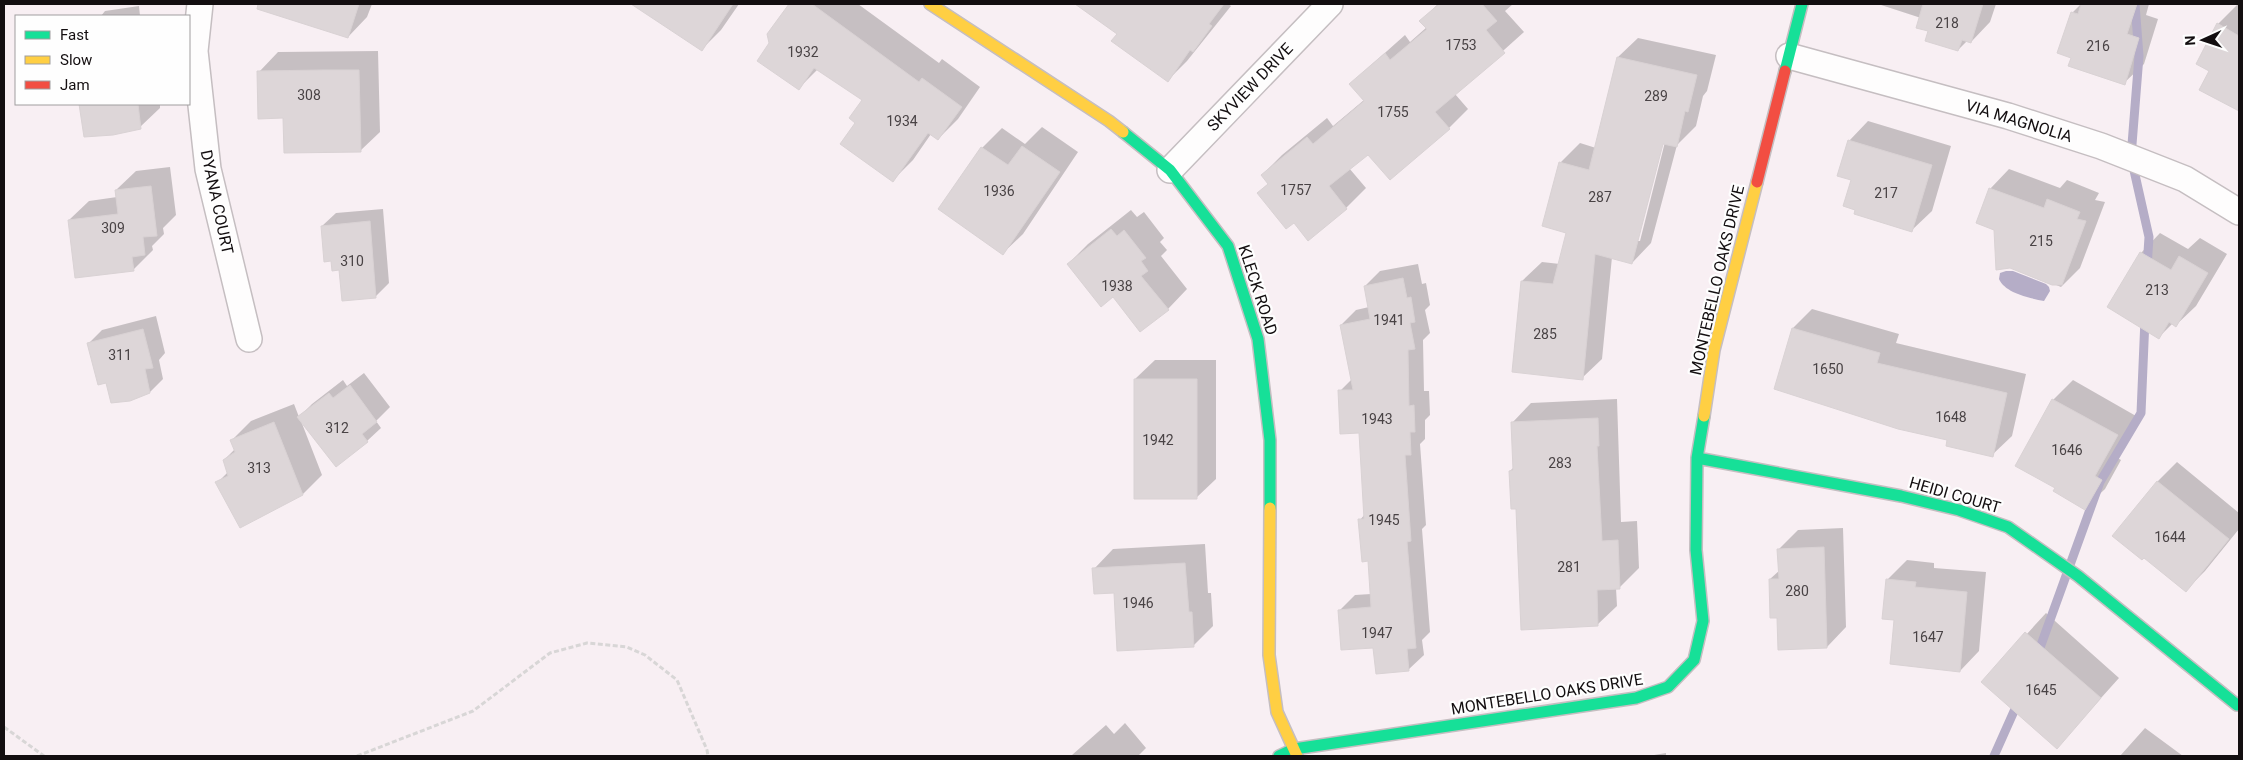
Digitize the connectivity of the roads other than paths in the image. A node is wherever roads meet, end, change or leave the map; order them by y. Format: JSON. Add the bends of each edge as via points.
{"nodes":[{"id":1,"x":200,"y":4,"type":"edge"},
{"id":2,"x":930,"y":4,"type":"edge"},
{"id":3,"x":1330,"y":4,"type":"edge"},
{"id":4,"x":1802,"y":4,"type":"edge"},
{"id":5,"x":1789,"y":56,"type":"junction"},
{"id":6,"x":1170,"y":170,"type":"junction"},
{"id":7,"x":2239,"y":212,"type":"edge"},
{"id":8,"x":249,"y":339,"type":"dead end"},
{"id":9,"x":1697,"y":458,"type":"junction"},
{"id":10,"x":2237,"y":705,"type":"dead end"},
{"id":11,"x":1296,"y":753,"type":"edge"},
{"id":12,"x":1279,"y":756,"type":"edge"}],
"edges":[{"from":1,"to":8,"type":"street","name":"DYANA COURT","via":[[195,51],[208,169]]},
{"from":2,"to":6,"type":"street","name":"KLECK ROAD","via":[[1109,121]]},
{"from":3,"to":6,"type":"street","name":"SKYVIEW DRIVE"},
{"from":4,"to":5,"type":"street","name":"MONTEBELLO OAKS DRIVE"},
{"from":5,"to":7,"type":"street","name":"VIA MAGNOLIA","via":[[2008,116],[2101,146],[2185,179]]},
{"from":5,"to":9,"type":"street","name":"MONTEBELLO OAKS DRIVE","via":[[1714,350]]},
{"from":6,"to":11,"type":"street","name":"KLECK ROAD","via":[[1228,246],[1258,339],[1270,440],[1269,655],[1277,712]]},
{"from":9,"to":10,"type":"street","name":"HEIDI COURT","via":[[1901,496],[1959,510],[2008,527],[2078,576]]},
{"from":9,"to":11,"type":"street","name":"MONTEBELLO OAKS DRIVE","via":[[1696,550],[1703,621],[1694,660],[1668,687],[1636,698]]},
{"from":11,"to":12,"type":"street","name":"MONTEBELLO OAKS DRIVE"}]}
